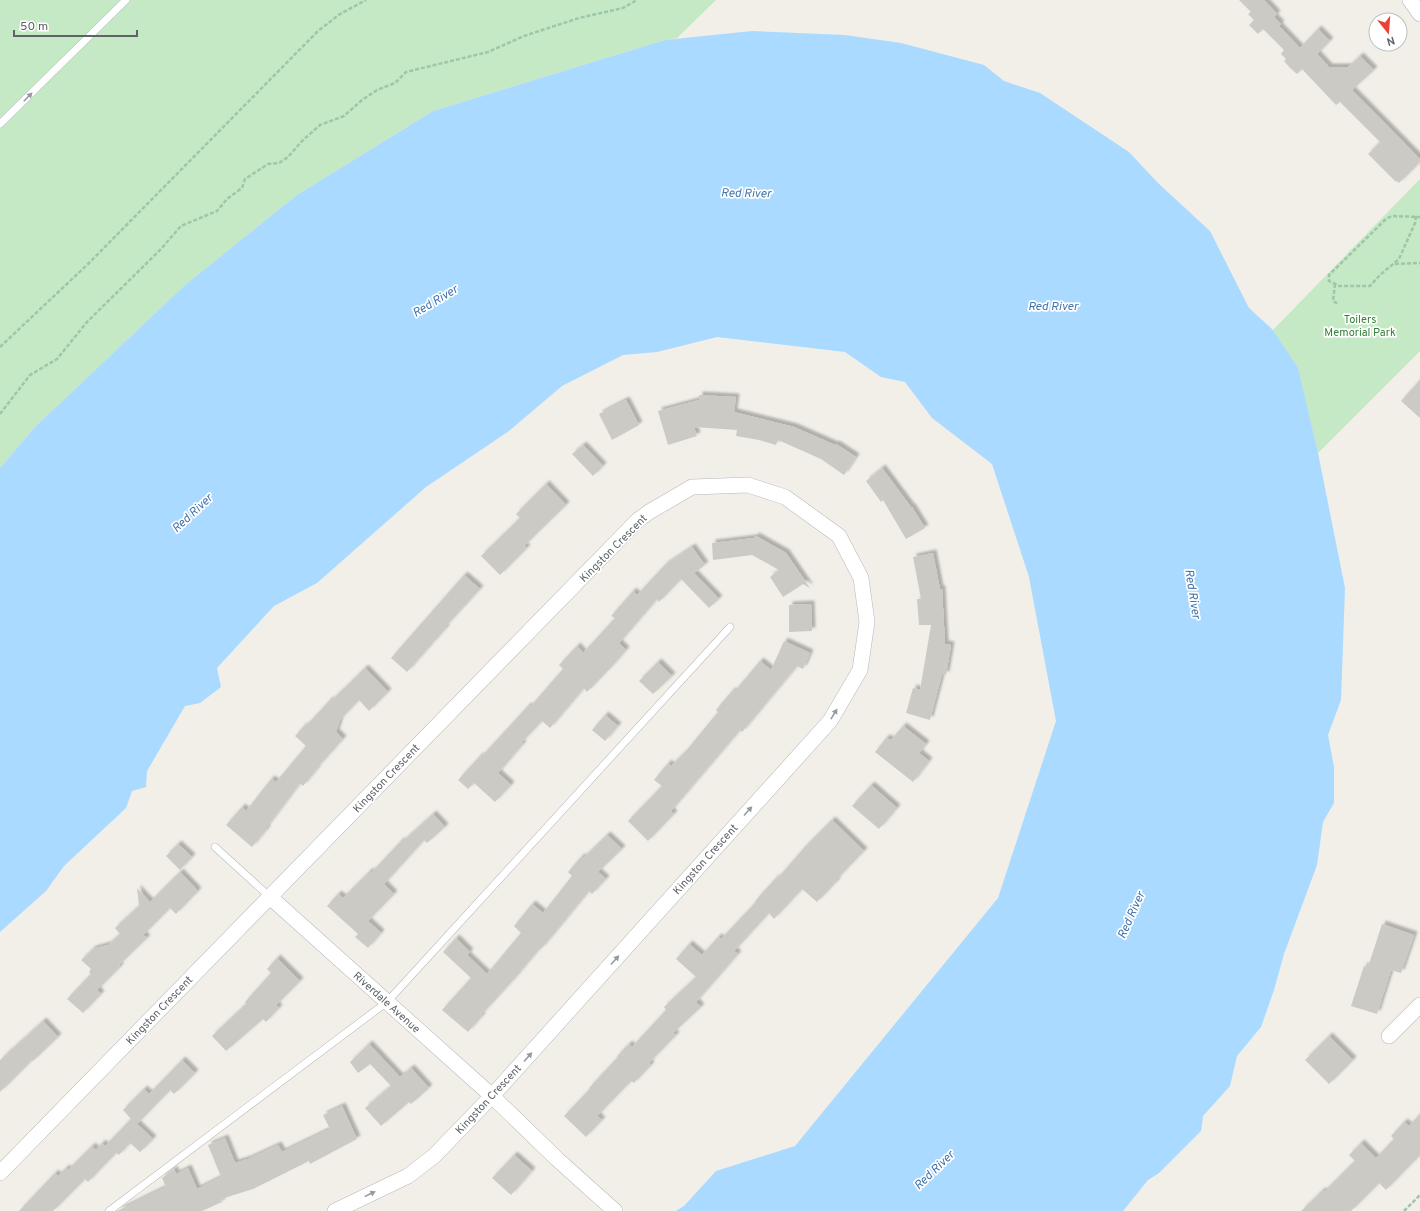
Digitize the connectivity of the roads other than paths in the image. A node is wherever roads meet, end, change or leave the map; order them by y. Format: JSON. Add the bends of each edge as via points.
{"nodes":[{"id":1,"x":126,"y":0,"type":"edge"},
{"id":2,"x":1410,"y":0,"type":"edge"},
{"id":3,"x":1420,"y":14,"type":"edge"},
{"id":4,"x":0,"y":124,"type":"edge"},
{"id":5,"x":730,"y":627,"type":"dead end"},
{"id":6,"x":216,"y":847,"type":"dead end"},
{"id":7,"x":270,"y":897,"type":"junction"},
{"id":8,"x":387,"y":1002,"type":"junction"},
{"id":9,"x":1420,"y":1005,"type":"edge"},
{"id":10,"x":1389,"y":1036,"type":"dead end"},
{"id":11,"x":492,"y":1096,"type":"junction"},
{"id":12,"x":0,"y":1173,"type":"edge"},
{"id":13,"x":109,"y":1211,"type":"edge"},
{"id":14,"x":335,"y":1211,"type":"edge"},
{"id":15,"x":615,"y":1211,"type":"edge"}],
"edges":[{"from":4,"to":1,"type":"lane","one_way":true},
{"from":2,"to":3,"type":"street"},
{"from":5,"to":8,"type":"lane"},
{"from":6,"to":7,"type":"lane","name":"Riverdale Avenue"},
{"from":7,"to":8,"type":"street","name":"Riverdale Avenue"},
{"from":11,"to":7,"type":"street","name":"Kingston Crescent","one_way":true,"via":[[830,721],[860,670],[867,622],[861,578],[839,536],[785,497],[748,485],[692,487],[649,512],[638,520]]},
{"from":7,"to":12,"type":"street","name":"Kingston Crescent"},
{"from":8,"to":11,"type":"street","name":"Riverdale Avenue"},
{"from":8,"to":13,"type":"lane"},
{"from":9,"to":10,"type":"street"},
{"from":14,"to":11,"type":"street","name":"Kingston Crescent","one_way":true,"via":[[408,1176],[434,1156]]},
{"from":11,"to":15,"type":"street","name":"Riverdale Avenue"}]}
